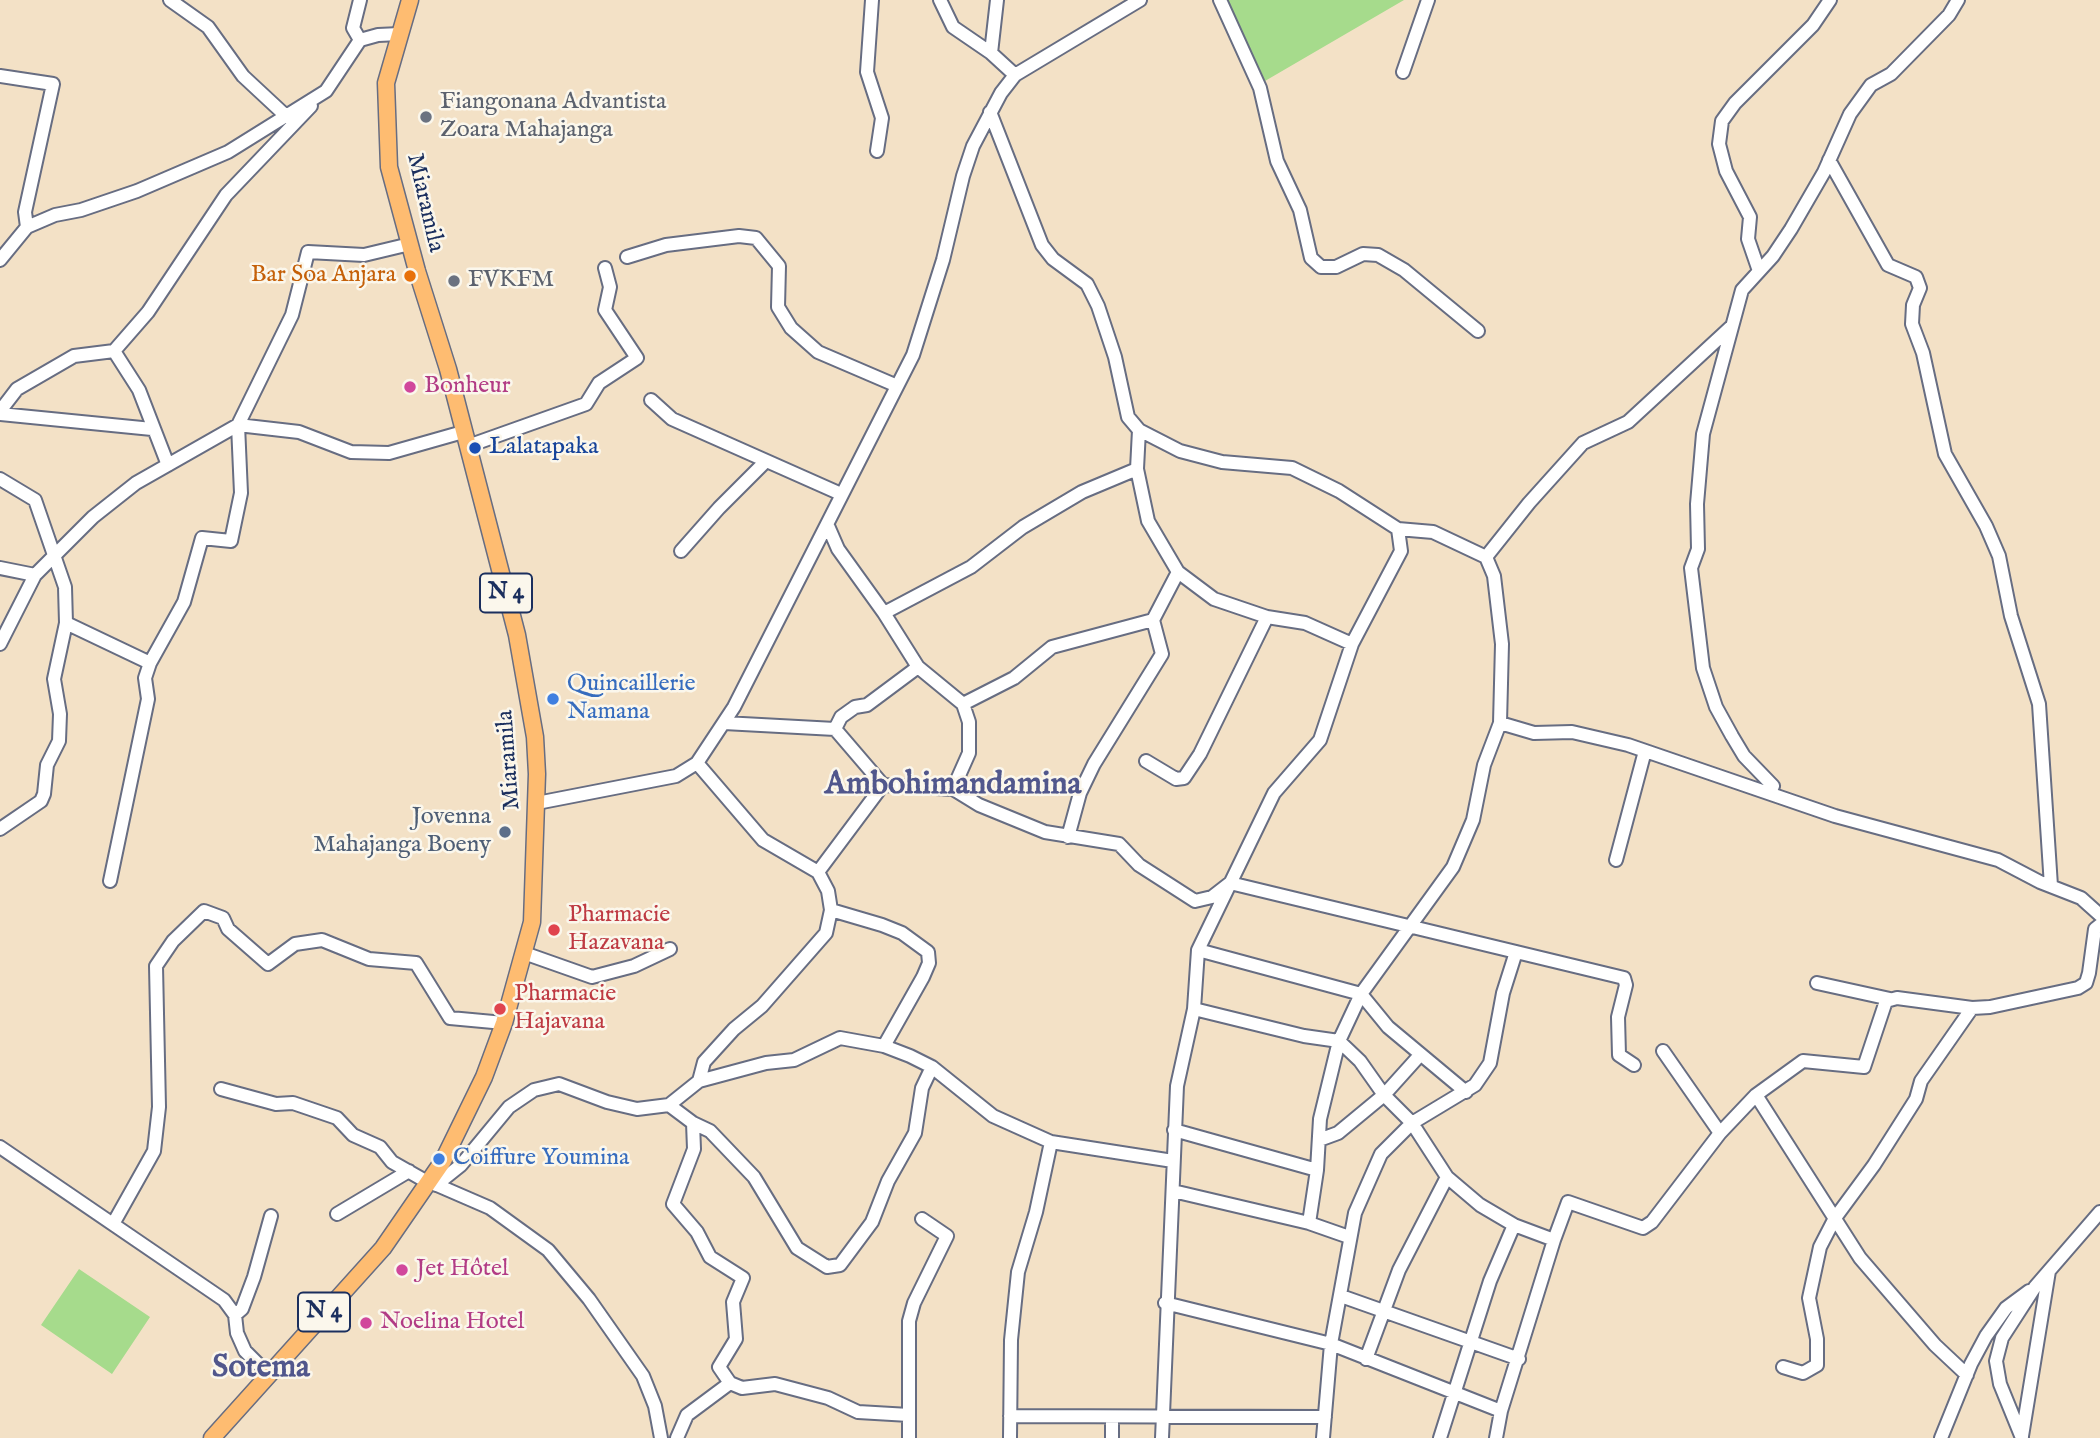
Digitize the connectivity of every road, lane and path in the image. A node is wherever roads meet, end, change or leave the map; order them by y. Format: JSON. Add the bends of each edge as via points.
{"nodes":[{"id":1,"x":170,"y":0,"type":"edge"},
{"id":2,"x":360,"y":0,"type":"edge"},
{"id":3,"x":410,"y":0,"type":"edge"},
{"id":4,"x":872,"y":0,"type":"edge"},
{"id":5,"x":940,"y":0,"type":"edge"},
{"id":6,"x":997,"y":0,"type":"edge"},
{"id":7,"x":1140,"y":0,"type":"edge"},
{"id":8,"x":1220,"y":0,"type":"edge"},
{"id":9,"x":1429,"y":0,"type":"edge"},
{"id":10,"x":1830,"y":0,"type":"edge"},
{"id":11,"x":1958,"y":0,"type":"edge"},
{"id":12,"x":400,"y":34,"type":"junction"},
{"id":13,"x":360,"y":40,"type":"junction"},
{"id":14,"x":991,"y":53,"type":"junction"},
{"id":15,"x":1403,"y":72,"type":"dead end"},
{"id":16,"x":1015,"y":75,"type":"junction"},
{"id":17,"x":0,"y":76,"type":"edge"},
{"id":18,"x":326,"y":91,"type":"junction"},
{"id":19,"x":990,"y":112,"type":"junction"},
{"id":20,"x":286,"y":116,"type":"junction"},
{"id":21,"x":877,"y":151,"type":"dead end"},
{"id":22,"x":1829,"y":160,"type":"junction"},
{"id":23,"x":27,"y":227,"type":"junction"},
{"id":24,"x":410,"y":244,"type":"junction"},
{"id":25,"x":627,"y":257,"type":"dead end"},
{"id":26,"x":0,"y":260,"type":"edge"},
{"id":27,"x":605,"y":268,"type":"dead end"},
{"id":28,"x":1759,"y":271,"type":"junction"},
{"id":29,"x":1732,"y":326,"type":"junction"},
{"id":30,"x":1478,"y":331,"type":"dead end"},
{"id":31,"x":114,"y":351,"type":"junction"},
{"id":32,"x":895,"y":385,"type":"junction"},
{"id":33,"x":651,"y":400,"type":"dead end"},
{"id":34,"x":0,"y":412,"type":"edge"},
{"id":35,"x":238,"y":425,"type":"junction"},
{"id":36,"x":152,"y":429,"type":"junction"},
{"id":37,"x":1139,"y":430,"type":"junction"},
{"id":38,"x":465,"y":439,"type":"junction"},
{"id":39,"x":765,"y":461,"type":"junction"},
{"id":40,"x":167,"y":465,"type":"junction"},
{"id":41,"x":1137,"y":469,"type":"junction"},
{"id":42,"x":0,"y":479,"type":"edge"},
{"id":43,"x":841,"y":494,"type":"junction"},
{"id":44,"x":828,"y":526,"type":"junction"},
{"id":45,"x":1398,"y":529,"type":"junction"},
{"id":46,"x":681,"y":551,"type":"dead end"},
{"id":47,"x":56,"y":556,"type":"junction"},
{"id":48,"x":1486,"y":557,"type":"junction"},
{"id":49,"x":0,"y":568,"type":"edge"},
{"id":50,"x":1178,"y":572,"type":"junction"},
{"id":51,"x":35,"y":575,"type":"junction"},
{"id":52,"x":884,"y":613,"type":"junction"},
{"id":53,"x":1267,"y":617,"type":"junction"},
{"id":54,"x":1153,"y":620,"type":"junction"},
{"id":55,"x":66,"y":623,"type":"junction"},
{"id":56,"x":0,"y":644,"type":"edge"},
{"id":57,"x":1352,"y":644,"type":"junction"},
{"id":58,"x":150,"y":663,"type":"junction"},
{"id":59,"x":918,"y":667,"type":"junction"},
{"id":60,"x":963,"y":704,"type":"junction"},
{"id":61,"x":724,"y":723,"type":"junction"},
{"id":62,"x":1500,"y":723,"type":"junction"},
{"id":63,"x":835,"y":729,"type":"junction"},
{"id":64,"x":1645,"y":751,"type":"junction"},
{"id":65,"x":1146,"y":761,"type":"dead end"},
{"id":66,"x":697,"y":763,"type":"junction"},
{"id":67,"x":883,"y":785,"type":"junction"},
{"id":68,"x":953,"y":789,"type":"junction"},
{"id":69,"x":1770,"y":793,"type":"junction"},
{"id":70,"x":537,"y":803,"type":"junction"},
{"id":71,"x":0,"y":829,"type":"edge"},
{"id":72,"x":1068,"y":837,"type":"junction"},
{"id":73,"x":1616,"y":860,"type":"dead end"},
{"id":74,"x":818,"y":872,"type":"junction"},
{"id":75,"x":110,"y":881,"type":"dead end"},
{"id":76,"x":1230,"y":883,"type":"junction"},
{"id":77,"x":2051,"y":886,"type":"junction"},
{"id":78,"x":831,"y":910,"type":"junction"},
{"id":79,"x":2100,"y":915,"type":"edge"},
{"id":80,"x":2100,"y":925,"type":"edge"},
{"id":81,"x":1410,"y":928,"type":"junction"},
{"id":82,"x":670,"y":949,"type":"dead end"},
{"id":83,"x":1198,"y":950,"type":"junction"},
{"id":84,"x":1516,"y":952,"type":"junction"},
{"id":85,"x":524,"y":953,"type":"junction"},
{"id":86,"x":1817,"y":983,"type":"dead end"},
{"id":87,"x":1361,"y":993,"type":"junction"},
{"id":88,"x":1890,"y":999,"type":"junction"},
{"id":89,"x":1972,"y":1008,"type":"junction"},
{"id":90,"x":1194,"y":1009,"type":"junction"},
{"id":91,"x":504,"y":1023,"type":"junction"},
{"id":92,"x":1339,"y":1041,"type":"junction"},
{"id":93,"x":884,"y":1046,"type":"junction"},
{"id":94,"x":1663,"y":1051,"type":"dead end"},
{"id":95,"x":1420,"y":1055,"type":"junction"},
{"id":96,"x":1634,"y":1065,"type":"dead end"},
{"id":97,"x":932,"y":1067,"type":"junction"},
{"id":98,"x":699,"y":1081,"type":"junction"},
{"id":99,"x":221,"y":1089,"type":"dead end"},
{"id":100,"x":1466,"y":1092,"type":"junction"},
{"id":101,"x":1384,"y":1095,"type":"junction"},
{"id":102,"x":1756,"y":1095,"type":"junction"},
{"id":103,"x":669,"y":1105,"type":"junction"},
{"id":104,"x":693,"y":1123,"type":"junction"},
{"id":105,"x":1412,"y":1123,"type":"junction"},
{"id":106,"x":1174,"y":1130,"type":"junction"},
{"id":107,"x":1720,"y":1133,"type":"junction"},
{"id":108,"x":1319,"y":1140,"type":"junction"},
{"id":109,"x":1051,"y":1142,"type":"junction"},
{"id":110,"x":0,"y":1147,"type":"edge"},
{"id":111,"x":1173,"y":1161,"type":"junction"},
{"id":112,"x":1317,"y":1170,"type":"junction"},
{"id":113,"x":409,"y":1171,"type":"junction"},
{"id":114,"x":1447,"y":1177,"type":"junction"},
{"id":115,"x":432,"y":1183,"type":"junction"},
{"id":116,"x":1172,"y":1191,"type":"junction"},
{"id":117,"x":2100,"y":1212,"type":"edge"},
{"id":118,"x":337,"y":1214,"type":"dead end"},
{"id":119,"x":271,"y":1216,"type":"dead end"},
{"id":120,"x":1835,"y":1218,"type":"junction"},
{"id":121,"x":922,"y":1219,"type":"dead end"},
{"id":122,"x":1308,"y":1223,"type":"junction"},
{"id":123,"x":113,"y":1224,"type":"junction"},
{"id":124,"x":1514,"y":1226,"type":"junction"},
{"id":125,"x":1349,"y":1237,"type":"junction"},
{"id":126,"x":1553,"y":1240,"type":"junction"},
{"id":127,"x":2049,"y":1271,"type":"junction"},
{"id":128,"x":2035,"y":1286,"type":"junction"},
{"id":129,"x":1341,"y":1296,"type":"junction"},
{"id":130,"x":1165,"y":1303,"type":"junction"},
{"id":131,"x":1385,"y":1310,"type":"junction"},
{"id":132,"x":235,"y":1315,"type":"junction"},
{"id":133,"x":1471,"y":1341,"type":"junction"},
{"id":134,"x":1331,"y":1344,"type":"junction"},
{"id":135,"x":1366,"y":1359,"type":"junction"},
{"id":136,"x":1519,"y":1359,"type":"junction"},
{"id":137,"x":1783,"y":1367,"type":"dead end"},
{"id":138,"x":269,"y":1375,"type":"junction"},
{"id":139,"x":1967,"y":1375,"type":"junction"},
{"id":140,"x":730,"y":1383,"type":"junction"},
{"id":141,"x":1452,"y":1392,"type":"junction"},
{"id":142,"x":1501,"y":1411,"type":"junction"},
{"id":143,"x":909,"y":1415,"type":"junction"},
{"id":144,"x":1010,"y":1416,"type":"junction"},
{"id":145,"x":1325,"y":1417,"type":"junction"},
{"id":146,"x":1112,"y":1418,"type":"junction"},
{"id":147,"x":1161,"y":1418,"type":"junction"},
{"id":148,"x":661,"y":1436,"type":"edge"},
{"id":149,"x":2022,"y":1437,"type":"edge"},
{"id":150,"x":212,"y":1438,"type":"edge"},
{"id":151,"x":677,"y":1438,"type":"edge"},
{"id":152,"x":909,"y":1438,"type":"edge"},
{"id":153,"x":1010,"y":1438,"type":"edge"},
{"id":154,"x":1112,"y":1438,"type":"edge"},
{"id":155,"x":1161,"y":1438,"type":"edge"},
{"id":156,"x":1323,"y":1438,"type":"edge"},
{"id":157,"x":1440,"y":1438,"type":"edge"},
{"id":158,"x":1496,"y":1438,"type":"edge"},
{"id":159,"x":1941,"y":1438,"type":"edge"}],
"edges":[{"from":1,"to":20,"type":"street","via":[[208,27],[243,76]]},
{"from":2,"to":13,"type":"street","via":[[353,28]]},
{"from":3,"to":12,"type":"main road","name":"Miaramila","number":"N 4"},
{"from":4,"to":21,"type":"street","via":[[867,72],[882,118]]},
{"from":5,"to":14,"type":"street","via":[[953,27]]},
{"from":6,"to":14,"type":"street"},
{"from":7,"to":16,"type":"street"},
{"from":8,"to":30,"type":"street","via":[[1260,88],[1271,140],[1300,210],[1311,258],[1321,267],[1336,267],[1363,254],[1378,255],[1404,270]]},
{"from":9,"to":15,"type":"street"},
{"from":10,"to":28,"type":"street","via":[[1813,25],[1722,121],[1719,144],[1726,171],[1750,216],[1748,239]]},
{"from":11,"to":22,"type":"street","via":[[1891,74],[1871,85],[1850,114]]},
{"from":12,"to":13,"type":"street"},
{"from":12,"to":24,"type":"main road","name":"Miaramila","number":"N 4","via":[[386,83],[386,124],[389,167]]},
{"from":13,"to":18,"type":"street"},
{"from":14,"to":16,"type":"street"},
{"from":16,"to":19,"type":"street"},
{"from":17,"to":23,"type":"street","via":[[53,84],[25,212]]},
{"from":18,"to":20,"type":"street"},
{"from":18,"to":31,"type":"street","via":[[226,195],[148,312]]},
{"from":19,"to":32,"type":"street","via":[[963,176],[913,355]]},
{"from":19,"to":37,"type":"street","via":[[1042,245],[1087,284],[1098,306],[1128,417]]},
{"from":20,"to":23,"type":"street","via":[[228,152],[137,191]]},
{"from":22,"to":28,"type":"street","via":[[1791,229]]},
{"from":22,"to":77,"type":"street","via":[[1888,265],[1916,277],[1920,288],[1912,324],[1945,454],[1999,556],[2011,616],[2039,704]]},
{"from":23,"to":26,"type":"street"},
{"from":24,"to":35,"type":"street","via":[[364,255],[308,252],[292,315]]},
{"from":24,"to":38,"type":"main road","name":"Miaramila","number":"N 4"},
{"from":25,"to":32,"type":"street","via":[[666,245],[756,238],[779,266],[778,307],[791,328],[818,352]]},
{"from":27,"to":38,"type":"street","via":[[610,287],[605,310],[637,358],[600,383],[586,404]]},
{"from":28,"to":29,"type":"street","via":[[1742,289]]},
{"from":29,"to":48,"type":"street","via":[[1628,422],[1583,443],[1528,502]]},
{"from":29,"to":69,"type":"street","via":[[1703,434],[1699,541],[1691,568],[1695,620],[1716,707],[1744,756],[1773,786]]},
{"from":31,"to":34,"type":"street","via":[[74,356],[17,389]]},
{"from":31,"to":36,"type":"street","via":[[139,390]]},
{"from":32,"to":43,"type":"street"},
{"from":33,"to":39,"type":"street","via":[[672,419]]},
{"from":34,"to":36,"type":"street"},
{"from":35,"to":38,"type":"street","via":[[299,432],[351,452],[389,453]]},
{"from":35,"to":40,"type":"street"},
{"from":35,"to":58,"type":"street","via":[[241,493],[231,541],[202,538],[184,602]]},
{"from":36,"to":40,"type":"street"},
{"from":37,"to":41,"type":"street"},
{"from":37,"to":45,"type":"street","via":[[1180,451],[1222,462],[1292,468],[1339,491]]},
{"from":38,"to":70,"type":"main road","name":"Miaramila","number":"N 4","via":[[517,635],[535,737]]},
{"from":39,"to":43,"type":"street"},
{"from":39,"to":46,"type":"street"},
{"from":40,"to":47,"type":"street","via":[[93,517]]},
{"from":41,"to":50,"type":"street","via":[[1148,521]]},
{"from":41,"to":52,"type":"street","via":[[1082,492],[1023,527],[971,567]]},
{"from":42,"to":47,"type":"street","via":[[35,500]]},
{"from":43,"to":44,"type":"street"},
{"from":44,"to":52,"type":"street","via":[[838,549]]},
{"from":44,"to":61,"type":"street","via":[[791,588]]},
{"from":45,"to":48,"type":"street","via":[[1433,532]]},
{"from":45,"to":57,"type":"street","via":[[1401,551]]},
{"from":47,"to":51,"type":"street"},
{"from":47,"to":55,"type":"street","via":[[65,587]]},
{"from":48,"to":62,"type":"street","via":[[1494,576],[1502,644]]},
{"from":49,"to":51,"type":"street"},
{"from":50,"to":53,"type":"street","via":[[1214,599]]},
{"from":50,"to":54,"type":"street"},
{"from":51,"to":56,"type":"street"},
{"from":52,"to":59,"type":"street"},
{"from":53,"to":57,"type":"street","via":[[1305,622]]},
{"from":53,"to":65,"type":"street","via":[[1184,778],[1176,779]]},
{"from":54,"to":60,"type":"street","via":[[1052,647],[1014,678]]},
{"from":54,"to":72,"type":"street","via":[[1162,654],[1094,764]]},
{"from":55,"to":58,"type":"street"},
{"from":55,"to":71,"type":"street","via":[[54,678],[59,741],[47,765],[44,794],[41,801]]},
{"from":57,"to":76,"type":"street","via":[[1320,740],[1274,793]]},
{"from":58,"to":75,"type":"street","via":[[145,678],[148,699]]},
{"from":59,"to":60,"type":"street"},
{"from":59,"to":63,"type":"street","via":[[867,705],[841,717]]},
{"from":60,"to":68,"type":"street","via":[[969,753]]},
{"from":61,"to":63,"type":"street"},
{"from":61,"to":66,"type":"street"},
{"from":62,"to":64,"type":"street","via":[[1534,733],[1572,732]]},
{"from":62,"to":81,"type":"street","via":[[1483,765],[1473,820],[1453,867]]},
{"from":63,"to":67,"type":"street"},
{"from":64,"to":69,"type":"street"},
{"from":64,"to":73,"type":"street"},
{"from":66,"to":70,"type":"street","via":[[676,776]]},
{"from":66,"to":74,"type":"street","via":[[763,840]]},
{"from":67,"to":68,"type":"street"},
{"from":67,"to":74,"type":"street"},
{"from":68,"to":72,"type":"street","via":[[1045,832]]},
{"from":69,"to":77,"type":"street","via":[[1835,816],[1998,860]]},
{"from":70,"to":85,"type":"main road","name":"Miaramila","number":"N 4","via":[[532,922]]},
{"from":72,"to":76,"type":"street","via":[[1119,844],[1139,865],[1195,901],[1212,897]]},
{"from":74,"to":78,"type":"street"},
{"from":76,"to":81,"type":"street"},
{"from":76,"to":83,"type":"street"},
{"from":77,"to":79,"type":"street","via":[[2081,898]]},
{"from":78,"to":93,"type":"street","via":[[902,933],[928,952],[923,977]]},
{"from":78,"to":98,"type":"street","via":[[826,933],[762,1006],[704,1062]]},
{"from":80,"to":89,"type":"street","via":[[2095,929],[2089,972],[2078,988]]},
{"from":81,"to":84,"type":"street"},
{"from":81,"to":87,"type":"street"},
{"from":82,"to":85,"type":"street","via":[[634,966],[592,977]]},
{"from":83,"to":87,"type":"street"},
{"from":83,"to":90,"type":"street"},
{"from":84,"to":96,"type":"street","via":[[1625,978],[1618,1017],[1619,1055]]},
{"from":84,"to":100,"type":"street","via":[[1490,1063]]},
{"from":85,"to":91,"type":"main road","name":"Miaramila","number":"N 4"},
{"from":86,"to":88,"type":"street"},
{"from":87,"to":92,"type":"street"},
{"from":87,"to":95,"type":"street","via":[[1388,1027]]},
{"from":88,"to":89,"type":"street"},
{"from":88,"to":102,"type":"street","via":[[1882,1010],[1864,1068],[1803,1062]]},
{"from":89,"to":120,"type":"street","via":[[1921,1081],[1916,1099],[1874,1165]]},
{"from":90,"to":92,"type":"street"},
{"from":90,"to":106,"type":"street","via":[[1177,1086]]},
{"from":91,"to":115,"type":"main road","name":"Miaramila","number":"N 4","via":[[477,1096]]},
{"from":91,"to":123,"type":"street","via":[[450,1018],[416,963],[369,959],[322,940],[295,944],[268,964],[228,929],[223,918],[204,911],[173,940],[156,966],[159,1107],[154,1152]]},
{"from":92,"to":101,"type":"street"},
{"from":92,"to":108,"type":"street"},
{"from":93,"to":97,"type":"street"},
{"from":93,"to":98,"type":"street","via":[[840,1038],[794,1060]]},
{"from":94,"to":107,"type":"street"},
{"from":95,"to":100,"type":"street"},
{"from":95,"to":101,"type":"street"},
{"from":97,"to":104,"type":"street","via":[[922,1088],[915,1133],[902,1151],[872,1222],[840,1265],[827,1267],[797,1248],[754,1177],[710,1131]]},
{"from":97,"to":109,"type":"street","via":[[993,1116]]},
{"from":98,"to":103,"type":"street"},
{"from":99,"to":113,"type":"street","via":[[275,1104],[293,1103],[337,1118],[353,1135],[380,1147],[392,1162]]},
{"from":100,"to":105,"type":"street"},
{"from":101,"to":105,"type":"street"},
{"from":101,"to":108,"type":"street","via":[[1338,1133]]},
{"from":102,"to":107,"type":"street"},
{"from":102,"to":120,"type":"street"},
{"from":103,"to":104,"type":"street"},
{"from":103,"to":115,"type":"street","via":[[637,1109],[559,1084],[534,1090],[509,1108],[461,1166]]},
{"from":104,"to":140,"type":"street","via":[[694,1149],[673,1204],[697,1231],[710,1257],[743,1278],[733,1302],[736,1339],[719,1367]]},
{"from":105,"to":114,"type":"street"},
{"from":105,"to":125,"type":"street","via":[[1381,1154]]},
{"from":106,"to":111,"type":"street"},
{"from":106,"to":112,"type":"street"},
{"from":107,"to":126,"type":"street","via":[[1643,1228],[1568,1202]]},
{"from":108,"to":112,"type":"street"},
{"from":109,"to":111,"type":"street"},
{"from":109,"to":144,"type":"street","via":[[1018,1272]]},
{"from":110,"to":123,"type":"street"},
{"from":111,"to":116,"type":"street"},
{"from":112,"to":122,"type":"street"},
{"from":113,"to":115,"type":"street"},
{"from":113,"to":118,"type":"street"},
{"from":114,"to":124,"type":"street"},
{"from":114,"to":131,"type":"street","via":[[1399,1270]]},
{"from":115,"to":138,"type":"main road","name":"Miaramila","number":"N 4","via":[[383,1248]]},
{"from":115,"to":148,"type":"street","via":[[490,1208],[548,1250],[603,1317],[643,1376]]},
{"from":116,"to":122,"type":"street"},
{"from":116,"to":130,"type":"street"},
{"from":117,"to":127,"type":"street"},
{"from":119,"to":132,"type":"street","via":[[254,1277],[242,1309]]},
{"from":120,"to":137,"type":"street","via":[[1820,1247],[1809,1298],[1817,1365],[1803,1373]]},
{"from":120,"to":139,"type":"street","via":[[1860,1258]]},
{"from":121,"to":143,"type":"street","via":[[947,1236],[909,1321]]},
{"from":122,"to":125,"type":"street"},
{"from":123,"to":132,"type":"street","via":[[224,1300]]},
{"from":124,"to":126,"type":"street"},
{"from":124,"to":133,"type":"street"},
{"from":125,"to":129,"type":"street"},
{"from":126,"to":136,"type":"street"},
{"from":127,"to":128,"type":"street"},
{"from":127,"to":149,"type":"street"},
{"from":128,"to":139,"type":"street","via":[[2006,1308]]},
{"from":128,"to":149,"type":"street","via":[[2002,1338],[1996,1361],[2000,1384]]},
{"from":129,"to":131,"type":"street"},
{"from":129,"to":134,"type":"street"},
{"from":130,"to":134,"type":"street"},
{"from":130,"to":147,"type":"street"},
{"from":131,"to":133,"type":"street"},
{"from":131,"to":135,"type":"street"},
{"from":132,"to":138,"type":"street","via":[[245,1351]]},
{"from":133,"to":136,"type":"street"},
{"from":133,"to":141,"type":"street"},
{"from":134,"to":135,"type":"street"},
{"from":134,"to":145,"type":"street"},
{"from":135,"to":141,"type":"street"},
{"from":136,"to":142,"type":"street"},
{"from":138,"to":150,"type":"main road","name":"Miaramila","number":"N 4"},
{"from":139,"to":159,"type":"street"},
{"from":140,"to":143,"type":"street","via":[[743,1388],[775,1384],[828,1398],[858,1412]]},
{"from":140,"to":151,"type":"street","via":[[687,1415]]},
{"from":141,"to":142,"type":"street"},
{"from":141,"to":157,"type":"street"},
{"from":142,"to":158,"type":"street"},
{"from":143,"to":152,"type":"street"},
{"from":144,"to":146,"type":"street"},
{"from":144,"to":153,"type":"street"},
{"from":145,"to":147,"type":"street"},
{"from":145,"to":156,"type":"street"},
{"from":146,"to":147,"type":"street"},
{"from":146,"to":154,"type":"street"},
{"from":147,"to":155,"type":"street"},
{"from":148,"to":151,"type":"street"}]}
